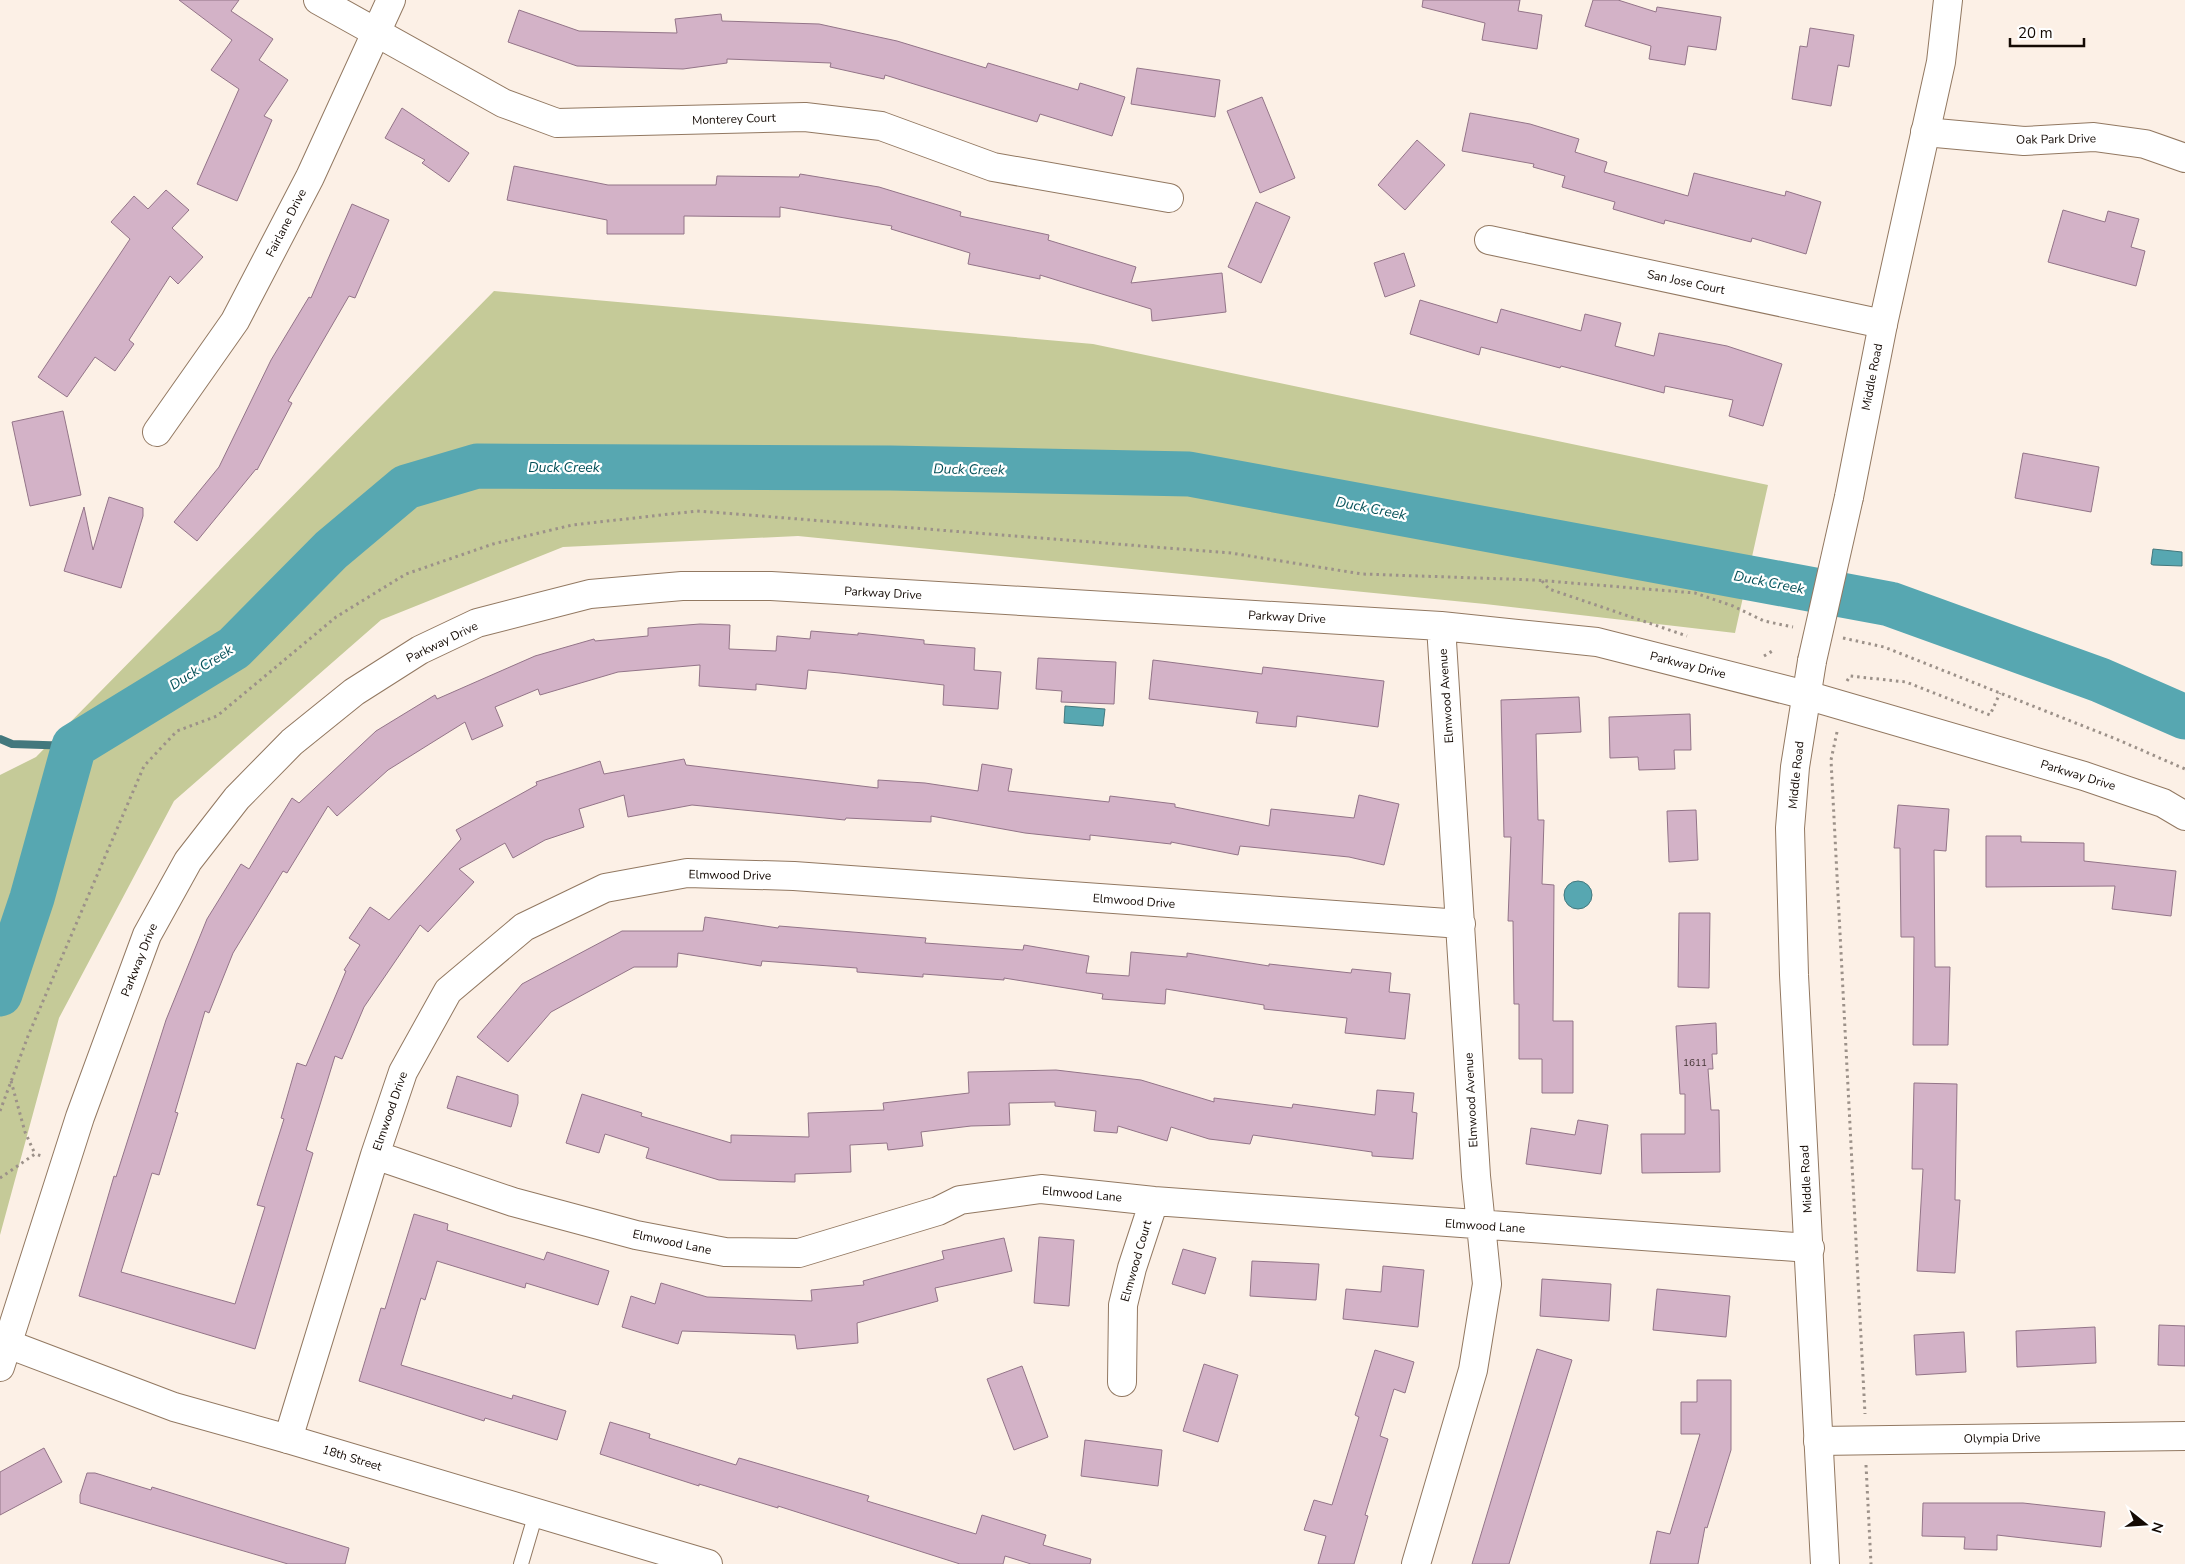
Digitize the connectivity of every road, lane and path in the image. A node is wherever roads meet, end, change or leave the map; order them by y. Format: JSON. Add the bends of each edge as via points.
{"nodes":[{"id":1,"x":318,"y":0,"type":"edge"},
{"id":2,"x":391,"y":0,"type":"edge"},
{"id":3,"x":1948,"y":0,"type":"edge"},
{"id":4,"x":376,"y":31,"type":"junction"},
{"id":5,"x":1925,"y":132,"type":"junction"},
{"id":6,"x":2185,"y":158,"type":"edge"},
{"id":7,"x":1169,"y":198,"type":"dead end"},
{"id":8,"x":1489,"y":240,"type":"dead end"},
{"id":9,"x":1882,"y":324,"type":"junction"},
{"id":10,"x":157,"y":432,"type":"dead end"},
{"id":11,"x":1541,"y":581,"type":"junction"},
{"id":12,"x":1442,"y":626,"type":"junction"},
{"id":13,"x":1801,"y":629,"type":"dead end"},
{"id":14,"x":1838,"y":637,"type":"dead end"},
{"id":15,"x":1691,"y":638,"type":"dead end"},
{"id":16,"x":1774,"y":650,"type":"dead end"},
{"id":17,"x":1759,"y":657,"type":"dead end"},
{"id":18,"x":1846,"y":682,"type":"dead end"},
{"id":19,"x":2000,"y":693,"type":"junction"},
{"id":20,"x":1806,"y":695,"type":"junction"},
{"id":21,"x":1838,"y":731,"type":"dead end"},
{"id":22,"x":2185,"y":769,"type":"edge"},
{"id":23,"x":2185,"y":816,"type":"edge"},
{"id":24,"x":1461,"y":924,"type":"junction"},
{"id":25,"x":11,"y":1080,"type":"junction"},
{"id":26,"x":0,"y":1111,"type":"edge"},
{"id":27,"x":35,"y":1154,"type":"junction"},
{"id":28,"x":374,"y":1155,"type":"junction"},
{"id":29,"x":65,"y":1161,"type":"junction"},
{"id":30,"x":0,"y":1178,"type":"edge"},
{"id":31,"x":1154,"y":1201,"type":"junction"},
{"id":32,"x":1481,"y":1226,"type":"junction"},
{"id":33,"x":1810,"y":1248,"type":"junction"},
{"id":34,"x":3,"y":1351,"type":"edge"},
{"id":35,"x":1122,"y":1382,"type":"dead end"},
{"id":36,"x":1865,"y":1420,"type":"dead end"},
{"id":37,"x":2185,"y":1436,"type":"edge"},
{"id":38,"x":288,"y":1439,"type":"junction"},
{"id":39,"x":1818,"y":1441,"type":"junction"},
{"id":40,"x":1867,"y":1467,"type":"dead end"},
{"id":41,"x":536,"y":1513,"type":"junction"},
{"id":42,"x":522,"y":1564,"type":"edge"},
{"id":43,"x":708,"y":1564,"type":"edge"},
{"id":44,"x":1416,"y":1564,"type":"edge"},
{"id":45,"x":1826,"y":1564,"type":"edge"},
{"id":46,"x":1871,"y":1564,"type":"edge"}],
"edges":[{"from":1,"to":4,"type":"street","name":"Monterey Court"},
{"from":2,"to":4,"type":"street","name":"Fairlane Drive"},
{"from":3,"to":5,"type":"street","name":"Middle Road","via":[[1941,62]]},
{"from":4,"to":7,"type":"street","name":"Monterey Court","via":[[503,103],[557,123],[805,117],[881,126],[993,167]]},
{"from":4,"to":10,"type":"street","name":"Fairlane Drive","via":[[310,177],[235,321]]},
{"from":5,"to":6,"type":"street","name":"Oak Park Drive","via":[[2024,141],[2094,137],[2145,144]]},
{"from":5,"to":9,"type":"street","name":"Middle Road"},
{"from":8,"to":9,"type":"street","name":"San Jose Court"},
{"from":9,"to":20,"type":"street","name":"Middle Road","bridge":true},
{"from":11,"to":13,"type":"path","via":[[1696,593],[1764,621]]},
{"from":11,"to":15,"type":"path","via":[[1549,589]]},
{"from":11,"to":25,"type":"path","via":[[1362,574],[1231,553],[697,511],[572,525],[494,544],[406,574],[336,617],[217,716],[177,731],[144,766]]},
{"from":12,"to":20,"type":"street","name":"Parkway Drive","via":[[1597,642]]},
{"from":12,"to":24,"type":"street","name":"Elmwood Avenue"},
{"from":12,"to":29,"type":"street","name":"Parkway Drive","via":[[771,586],[702,586],[590,594],[477,624],[420,650],[354,692],[292,742],[237,798],[188,861],[147,935]]},
{"from":14,"to":19,"type":"path","via":[[1884,647]]},
{"from":16,"to":17,"type":"path"},
{"from":18,"to":19,"type":"path","via":[[1850,676],[1906,682],[1990,715]]},
{"from":19,"to":22,"type":"path"},
{"from":20,"to":23,"type":"street","name":"Parkway Drive","via":[[2084,776],[2163,803]]},
{"from":20,"to":33,"type":"street","name":"Middle Road","via":[[1790,828],[1794,975]]},
{"from":21,"to":36,"type":"path","via":[[1831,760]]},
{"from":24,"to":28,"type":"street","name":"Elmwood Drive","via":[[794,876],[687,873],[605,888],[524,927],[448,991],[403,1072]]},
{"from":24,"to":32,"type":"street","name":"Elmwood Avenue"},
{"from":25,"to":26,"type":"path"},
{"from":25,"to":27,"type":"path","via":[[24,1132]]},
{"from":27,"to":29,"type":"path"},
{"from":27,"to":30,"type":"path"},
{"from":28,"to":31,"type":"street","name":"Elmwood Lane","via":[[513,1202],[636,1235],[725,1252],[799,1253],[938,1210],[960,1200],[1041,1189]]},
{"from":28,"to":38,"type":"street","name":"Elmwood Drive"},
{"from":29,"to":34,"type":"street","name":"Parkway Drive"},
{"from":31,"to":32,"type":"street","name":"Elmwood Lane"},
{"from":31,"to":35,"type":"street","name":"Elmwood Court","via":[[1123,1305]]},
{"from":32,"to":33,"type":"street","name":"Elmwood Lane"},
{"from":32,"to":44,"type":"street","name":"Elmwood Avenue","via":[[1487,1284],[1473,1370]]},
{"from":33,"to":39,"type":"street","name":"Middle Road"},
{"from":34,"to":38,"type":"street","name":"18th Street","via":[[174,1407]]},
{"from":37,"to":39,"type":"street","name":"Olympia Drive"},
{"from":38,"to":41,"type":"street","name":"18th Street"},
{"from":39,"to":45,"type":"street","name":"Middle Road"},
{"from":40,"to":46,"type":"path"},
{"from":41,"to":42,"type":"lane"},
{"from":41,"to":43,"type":"street","name":"18th Street"}]}
